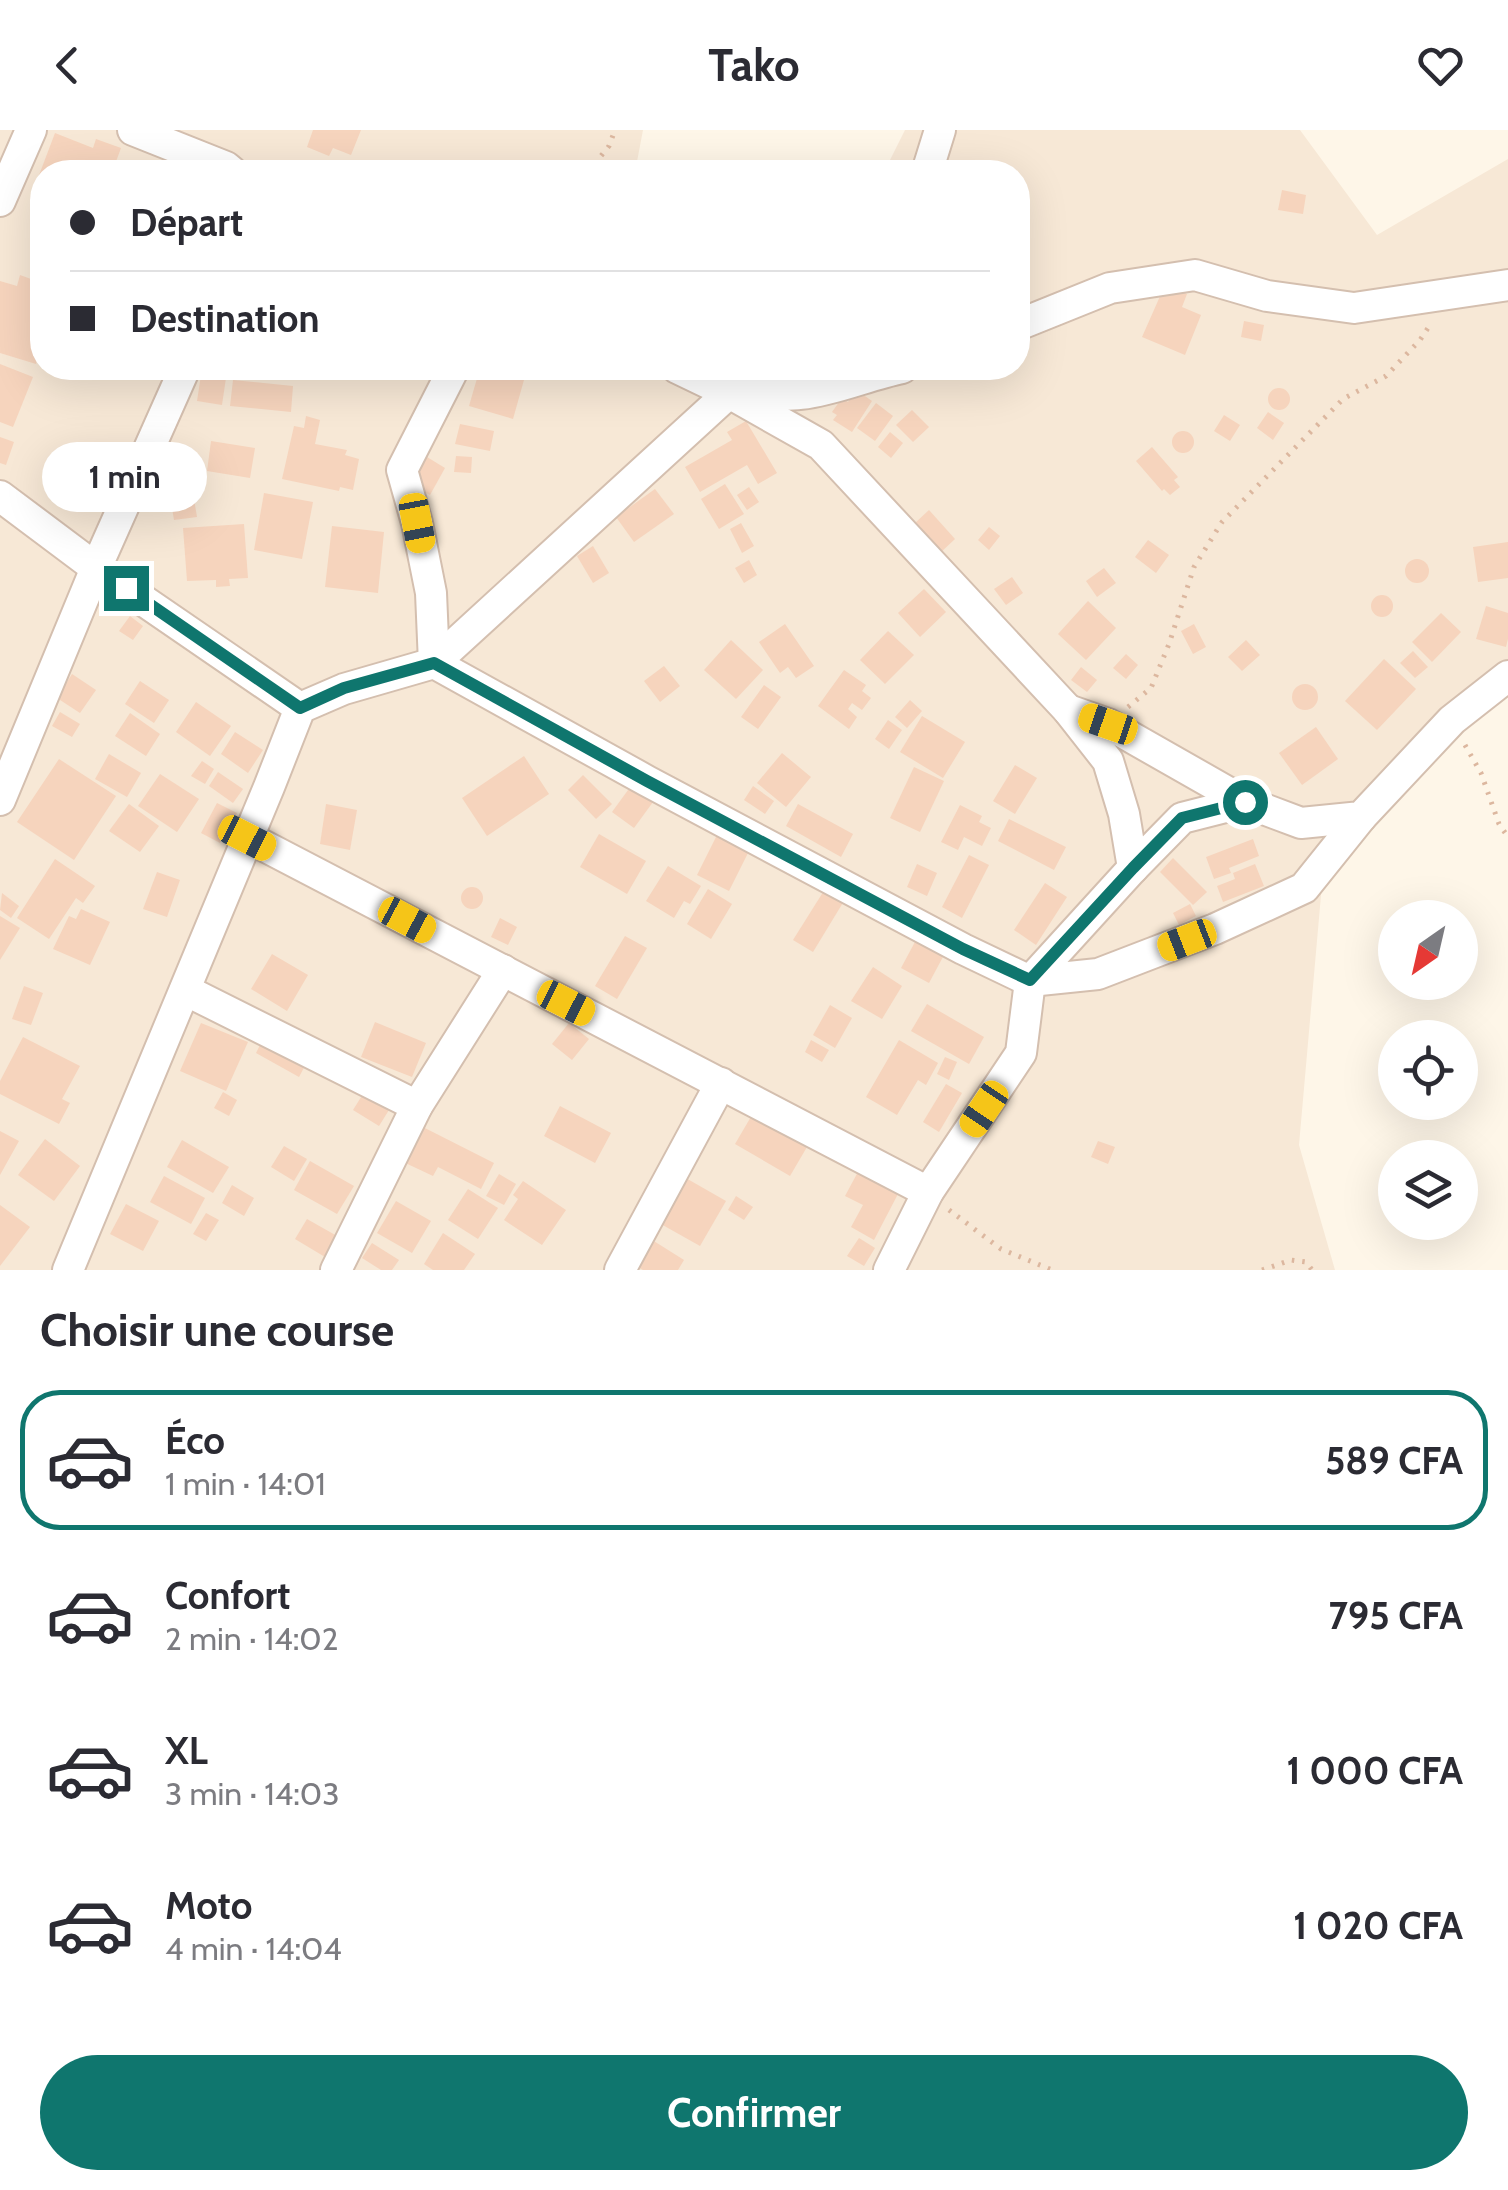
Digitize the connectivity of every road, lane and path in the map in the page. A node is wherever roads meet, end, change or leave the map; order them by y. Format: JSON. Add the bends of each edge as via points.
{"nodes":[{"id":1,"x":31,"y":130,"type":"edge"},
{"id":2,"x":134,"y":130,"type":"edge"},
{"id":3,"x":616,"y":130,"type":"edge"},
{"id":4,"x":940,"y":130,"type":"edge"},
{"id":5,"x":207,"y":160,"type":"edge"},
{"id":6,"x":597,"y":160,"type":"edge"},
{"id":7,"x":931,"y":160,"type":"edge"},
{"id":8,"x":0,"y":201,"type":"edge"},
{"id":9,"x":1508,"y":285,"type":"edge"},
{"id":10,"x":1450,"y":294,"type":"junction"},
{"id":11,"x":1030,"y":321,"type":"edge"},
{"id":12,"x":180,"y":380,"type":"edge"},
{"id":13,"x":448,"y":380,"type":"edge"},
{"id":14,"x":701,"y":380,"type":"edge"},
{"id":15,"x":857,"y":380,"type":"edge"},
{"id":16,"x":728,"y":393,"type":"junction"},
{"id":17,"x":0,"y":496,"type":"edge"},
{"id":18,"x":96,"y":568,"type":"junction"},
{"id":19,"x":434,"y":663,"type":"junction"},
{"id":20,"x":1508,"y":676,"type":"edge"},
{"id":21,"x":300,"y":708,"type":"junction"},
{"id":22,"x":1068,"y":710,"type":"junction"},
{"id":23,"x":1452,"y":720,"type":"junction"},
{"id":24,"x":1108,"y":724,"type":"junction"},
{"id":25,"x":0,"y":800,"type":"edge"},
{"id":26,"x":1245,"y":802,"type":"junction"},
{"id":27,"x":1361,"y":818,"type":"junction"},
{"id":28,"x":1508,"y":837,"type":"edge"},
{"id":29,"x":247,"y":838,"type":"junction"},
{"id":30,"x":1133,"y":868,"type":"junction"},
{"id":31,"x":503,"y":970,"type":"junction"},
{"id":32,"x":1030,"y":980,"type":"junction"},
{"id":33,"x":185,"y":990,"type":"junction"},
{"id":34,"x":721,"y":1084,"type":"junction"},
{"id":35,"x":418,"y":1106,"type":"junction"},
{"id":36,"x":928,"y":1192,"type":"junction"},
{"id":37,"x":68,"y":1270,"type":"edge"},
{"id":38,"x":336,"y":1270,"type":"edge"},
{"id":39,"x":620,"y":1270,"type":"edge"},
{"id":40,"x":889,"y":1270,"type":"edge"},
{"id":41,"x":1052,"y":1270,"type":"edge"},
{"id":42,"x":1262,"y":1270,"type":"edge"},
{"id":43,"x":1312,"y":1270,"type":"edge"}],
"edges":[{"from":1,"to":8,"type":"street"},
{"from":2,"to":5,"type":"street"},
{"from":3,"to":6,"type":"path"},
{"from":4,"to":7,"type":"street"},
{"from":9,"to":10,"type":"street"},
{"from":10,"to":11,"type":"street","via":[[1354,308],[1267,296],[1195,276],[1110,288]]},
{"from":10,"to":24,"type":"path","via":[[1386,376],[1343,399],[1222,522],[1194,567],[1150,688]]},
{"from":12,"to":18,"type":"street"},
{"from":13,"to":19,"type":"street","via":[[402,470],[430,593]]},
{"from":14,"to":16,"type":"street"},
{"from":15,"to":16,"type":"street","via":[[800,394]]},
{"from":16,"to":19,"type":"street"},
{"from":16,"to":22,"type":"street","via":[[821,445]]},
{"from":17,"to":18,"type":"street"},
{"from":18,"to":21,"type":"street"},
{"from":18,"to":25,"type":"street"},
{"from":19,"to":21,"type":"street"},
{"from":19,"to":32,"type":"street"},
{"from":20,"to":23,"type":"street"},
{"from":21,"to":29,"type":"street"},
{"from":22,"to":24,"type":"street"},
{"from":22,"to":30,"type":"street","via":[[1108,761]]},
{"from":23,"to":27,"type":"street"},
{"from":23,"to":28,"type":"path"},
{"from":24,"to":26,"type":"street"},
{"from":26,"to":27,"type":"street","via":[[1301,824]]},
{"from":26,"to":30,"type":"street","via":[[1182,818]]},
{"from":27,"to":32,"type":"street","via":[[1304,888],[1098,974]]},
{"from":29,"to":31,"type":"street"},
{"from":29,"to":33,"type":"street"},
{"from":30,"to":32,"type":"street"},
{"from":31,"to":34,"type":"street"},
{"from":31,"to":35,"type":"street"},
{"from":32,"to":36,"type":"street","via":[[1021,1054]]},
{"from":33,"to":35,"type":"street"},
{"from":33,"to":37,"type":"street"},
{"from":34,"to":36,"type":"street"},
{"from":34,"to":39,"type":"street"},
{"from":35,"to":38,"type":"street"},
{"from":36,"to":40,"type":"street"},
{"from":36,"to":41,"type":"path","via":[[1001,1249]]},
{"from":42,"to":43,"type":"path","via":[[1291,1260]]}]}
